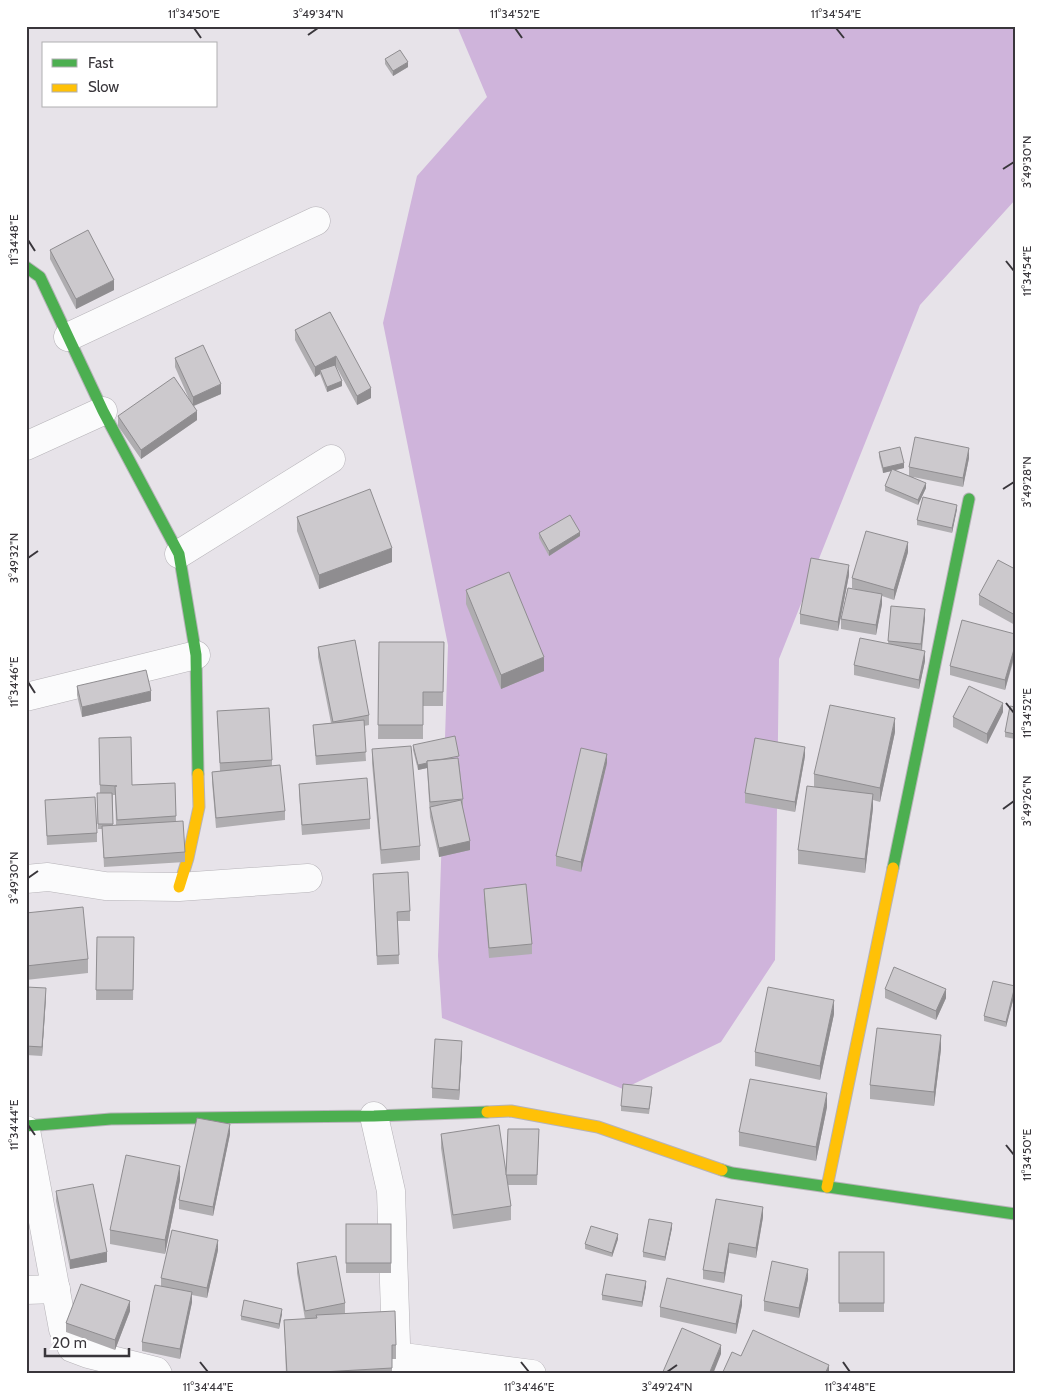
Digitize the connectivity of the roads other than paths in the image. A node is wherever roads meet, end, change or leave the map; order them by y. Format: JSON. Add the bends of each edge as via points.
{"nodes":[{"id":1,"x":316,"y":221,"type":"dead end"},
{"id":2,"x":26,"y":266,"type":"edge"},
{"id":3,"x":68,"y":337,"type":"junction"},
{"id":4,"x":103,"y":411,"type":"junction"},
{"id":5,"x":26,"y":446,"type":"edge"},
{"id":6,"x":331,"y":459,"type":"dead end"},
{"id":7,"x":969,"y":499,"type":"dead end"},
{"id":8,"x":179,"y":554,"type":"junction"},
{"id":9,"x":196,"y":656,"type":"junction"},
{"id":10,"x":26,"y":697,"type":"edge"},
{"id":11,"x":308,"y":878,"type":"dead end"},
{"id":12,"x":26,"y":879,"type":"edge"},
{"id":13,"x":179,"y":887,"type":"junction"},
{"id":14,"x":374,"y":1116,"type":"junction"},
{"id":15,"x":26,"y":1126,"type":"edge"},
{"id":16,"x":26,"y":1130,"type":"edge"},
{"id":17,"x":827,"y":1187,"type":"junction"},
{"id":18,"x":1015,"y":1214,"type":"edge"},
{"id":19,"x":56,"y":1288,"type":"junction"},
{"id":20,"x":26,"y":1290,"type":"edge"},
{"id":21,"x":396,"y":1365,"type":"edge"},
{"id":22,"x":158,"y":1374,"type":"edge"},
{"id":23,"x":532,"y":1374,"type":"edge"}],
"edges":[{"from":1,"to":3,"type":"street"},
{"from":2,"to":3,"type":"street","via":[[40,277]]},
{"from":3,"to":4,"type":"street"},
{"from":4,"to":5,"type":"street"},
{"from":4,"to":8,"type":"street"},
{"from":6,"to":8,"type":"street"},
{"from":7,"to":17,"type":"street"},
{"from":8,"to":9,"type":"street"},
{"from":9,"to":10,"type":"street"},
{"from":9,"to":13,"type":"street","via":[[199,807]]},
{"from":11,"to":13,"type":"street"},
{"from":12,"to":13,"type":"street","via":[[48,877],[105,886]]},
{"from":14,"to":15,"type":"street","via":[[111,1119]]},
{"from":14,"to":17,"type":"street","via":[[510,1111],[598,1127],[732,1173]]},
{"from":14,"to":21,"type":"street","via":[[391,1191]]},
{"from":16,"to":19,"type":"street"},
{"from":17,"to":18,"type":"street"},
{"from":19,"to":20,"type":"street"},
{"from":19,"to":22,"type":"street","via":[[64,1329],[72,1348]]},
{"from":21,"to":23,"type":"street"}]}
